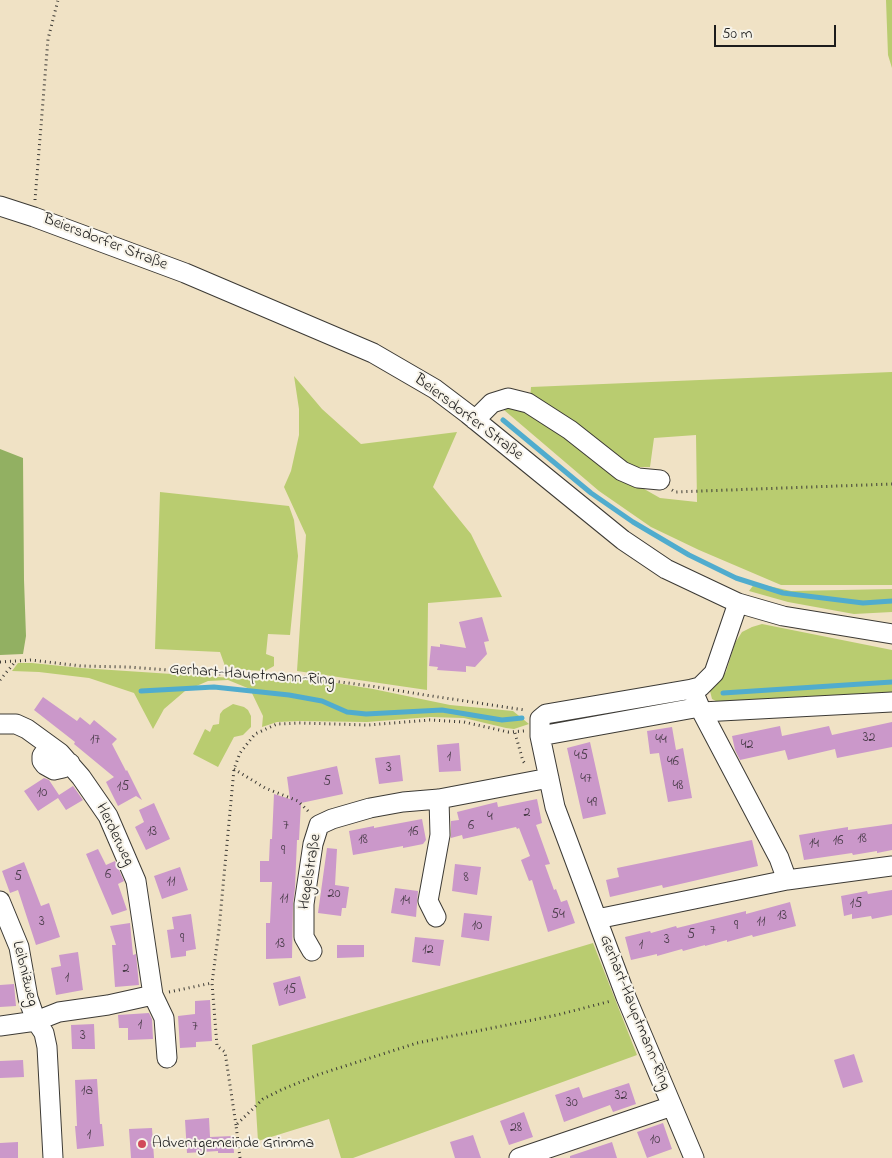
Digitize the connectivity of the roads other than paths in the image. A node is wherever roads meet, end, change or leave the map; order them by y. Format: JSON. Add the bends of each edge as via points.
{"nodes":[{"id":1,"x":0,"y":206,"type":"edge"},
{"id":2,"x":475,"y":420,"type":"junction"},
{"id":3,"x":660,"y":480,"type":"road end"},
{"id":4,"x":738,"y":603,"type":"junction"},
{"id":5,"x":892,"y":634,"type":"edge"},
{"id":6,"x":692,"y":690,"type":"junction"},
{"id":7,"x":892,"y":702,"type":"edge"},
{"id":8,"x":701,"y":710,"type":"junction"},
{"id":9,"x":0,"y":724,"type":"edge"},
{"id":10,"x":540,"y":736,"type":"junction"},
{"id":11,"x":543,"y":780,"type":"junction"},
{"id":12,"x":439,"y":799,"type":"junction"},
{"id":13,"x":892,"y":866,"type":"edge"},
{"id":14,"x":787,"y":880,"type":"junction"},
{"id":15,"x":0,"y":901,"type":"edge"},
{"id":16,"x":436,"y":917,"type":"dead end"},
{"id":17,"x":597,"y":920,"type":"junction"},
{"id":18,"x":312,"y":951,"type":"dead end"},
{"id":19,"x":153,"y":995,"type":"junction"},
{"id":20,"x":36,"y":1021,"type":"junction"},
{"id":21,"x":0,"y":1026,"type":"edge"},
{"id":22,"x":167,"y":1058,"type":"dead end"},
{"id":23,"x":672,"y":1106,"type":"junction"},
{"id":24,"x":53,"y":1158,"type":"edge"},
{"id":25,"x":518,"y":1158,"type":"edge"},
{"id":26,"x":694,"y":1158,"type":"edge"}],
"edges":[{"from":1,"to":2,"type":"street","name":"Beiersdorfer Straße","via":[[185,273],[373,352],[435,390]]},
{"from":2,"to":3,"type":"street","via":[[492,403],[508,398],[528,403],[570,430],[622,471],[638,478]]},
{"from":2,"to":4,"type":"street","name":"Beiersdorfer Straße","via":[[623,540],[666,569]]},
{"from":4,"to":5,"type":"street","name":"Beiersdorfer Straße","via":[[783,616]]},
{"from":4,"to":6,"type":"street","via":[[714,673]]},
{"from":6,"to":8,"type":"street"},
{"from":6,"to":10,"type":"street","name":"Gerhart-Hauptmann-Ring","via":[[546,714],[540,719]]},
{"from":7,"to":8,"type":"street"},
{"from":8,"to":10,"type":"street"},
{"from":8,"to":14,"type":"street","via":[[780,858]]},
{"from":9,"to":19,"type":"street","name":"Herderweg","via":[[16,724],[26,729],[70,763],[108,816],[136,881]]},
{"from":10,"to":11,"type":"street","name":"Gerhart-Hauptmann-Ring"},
{"from":11,"to":12,"type":"street","name":"Hegelstraße"},
{"from":11,"to":17,"type":"street","name":"Gerhart-Hauptmann-Ring"},
{"from":12,"to":16,"type":"street","via":[[440,835],[428,901]]},
{"from":12,"to":18,"type":"street","name":"Hegelstraße","via":[[370,808],[332,818],[319,825],[304,904],[304,937]]},
{"from":13,"to":14,"type":"street","name":"Gerhart-Hauptmann-Ring"},
{"from":14,"to":17,"type":"street","name":"Gerhart-Hauptmann-Ring"},
{"from":15,"to":20,"type":"street","name":"Leibnizweg","via":[[20,947],[28,998]]},
{"from":17,"to":23,"type":"street","name":"Gerhart-Hauptmann-Ring"},
{"from":19,"to":20,"type":"street","via":[[108,1006],[59,1012]]},
{"from":19,"to":22,"type":"street","name":"Herderweg","via":[[164,1018]]},
{"from":20,"to":21,"type":"street"},
{"from":20,"to":24,"type":"street","name":"Leibnizweg","via":[[47,1046]]},
{"from":23,"to":25,"type":"street"},
{"from":23,"to":26,"type":"street","name":"Gerhart-Hauptmann-Ring"}]}
